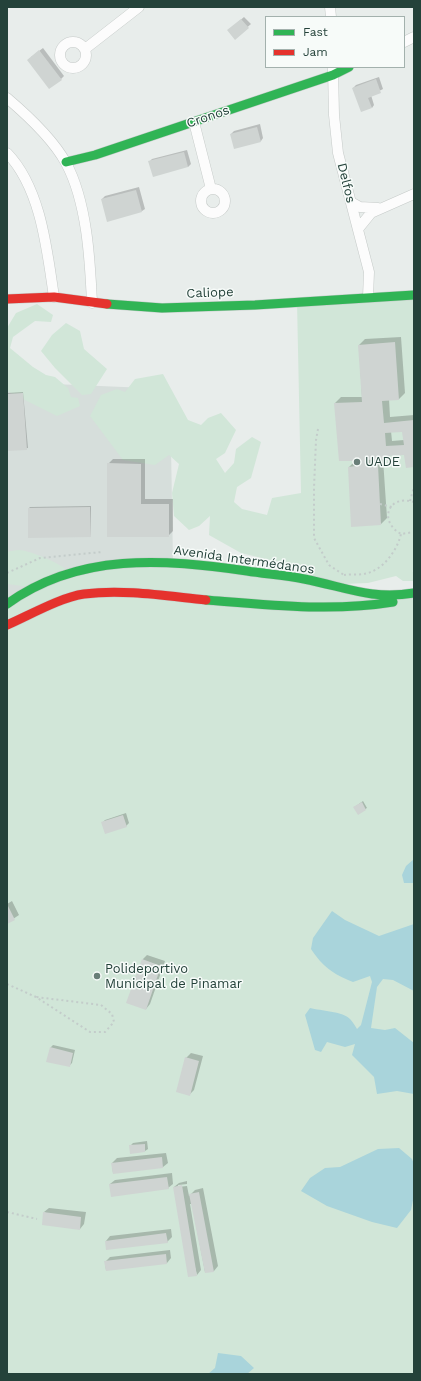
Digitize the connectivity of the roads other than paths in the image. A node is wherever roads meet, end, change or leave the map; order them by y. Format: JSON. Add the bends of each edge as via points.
{"nodes":[{"id":1,"x":139,"y":7,"type":"edge"},
{"id":2,"x":414,"y":37,"type":"edge"},
{"id":3,"x":405,"y":42,"type":"edge"},
{"id":4,"x":85,"y":49,"type":"dead end"},
{"id":5,"x":346,"y":68,"type":"edge"},
{"id":6,"x":333,"y":71,"type":"edge"},
{"id":7,"x":7,"y":98,"type":"edge"},
{"id":8,"x":194,"y":122,"type":"junction"},
{"id":9,"x":7,"y":153,"type":"edge"},
{"id":10,"x":66,"y":162,"type":"junction"},
{"id":11,"x":211,"y":189,"type":"dead end"},
{"id":12,"x":414,"y":194,"type":"edge"},
{"id":13,"x":351,"y":202,"type":"junction"},
{"id":14,"x":380,"y":208,"type":"junction"},
{"id":15,"x":358,"y":229,"type":"junction"},
{"id":16,"x":414,"y":295,"type":"edge"},
{"id":17,"x":54,"y":297,"type":"junction"},
{"id":18,"x":368,"y":297,"type":"junction"},
{"id":19,"x":7,"y":299,"type":"edge"},
{"id":20,"x":92,"y":303,"type":"junction"},
{"id":21,"x":414,"y":593,"type":"edge"},
{"id":22,"x":414,"y":598,"type":"edge"},
{"id":23,"x":7,"y":604,"type":"edge"},
{"id":24,"x":7,"y":625,"type":"edge"}],
"edges":[{"from":1,"to":4,"type":"street"},
{"from":2,"to":3,"type":"street"},
{"from":5,"to":6,"type":"main road","name":"Cronos"},
{"from":6,"to":8,"type":"main road","name":"Cronos"},
{"from":6,"to":13,"type":"street","name":"Delfos","via":[[335,133]]},
{"from":7,"to":10,"type":"street","via":[[32,119]]},
{"from":8,"to":10,"type":"main road","name":"Cronos"},
{"from":8,"to":11,"type":"street"},
{"from":9,"to":17,"type":"street","via":[[30,185],[45,243]]},
{"from":10,"to":20,"type":"street","via":[[74,181],[85,227]]},
{"from":12,"to":14,"type":"street"},
{"from":13,"to":14,"type":"street","via":[[360,207]]},
{"from":13,"to":15,"type":"street","name":"Delfos"},
{"from":14,"to":15,"type":"street","via":[[371,213]]},
{"from":15,"to":18,"type":"street","name":"Delfos","via":[[370,272]]},
{"from":16,"to":18,"type":"main road","name":"Caliope"},
{"from":17,"to":19,"type":"main road","name":"Caliope"},
{"from":17,"to":20,"type":"main road","name":"Caliope"},
{"from":18,"to":20,"type":"main road","name":"Caliope","via":[[162,308]]},
{"from":21,"to":23,"type":"main road","name":"Avenida Intermédanos","via":[[379,596],[304,579],[188,563],[143,562],[78,570],[56,576],[38,583]]},
{"from":22,"to":24,"type":"main road","via":[[361,607],[257,604],[126,593],[83,594]]}]}
